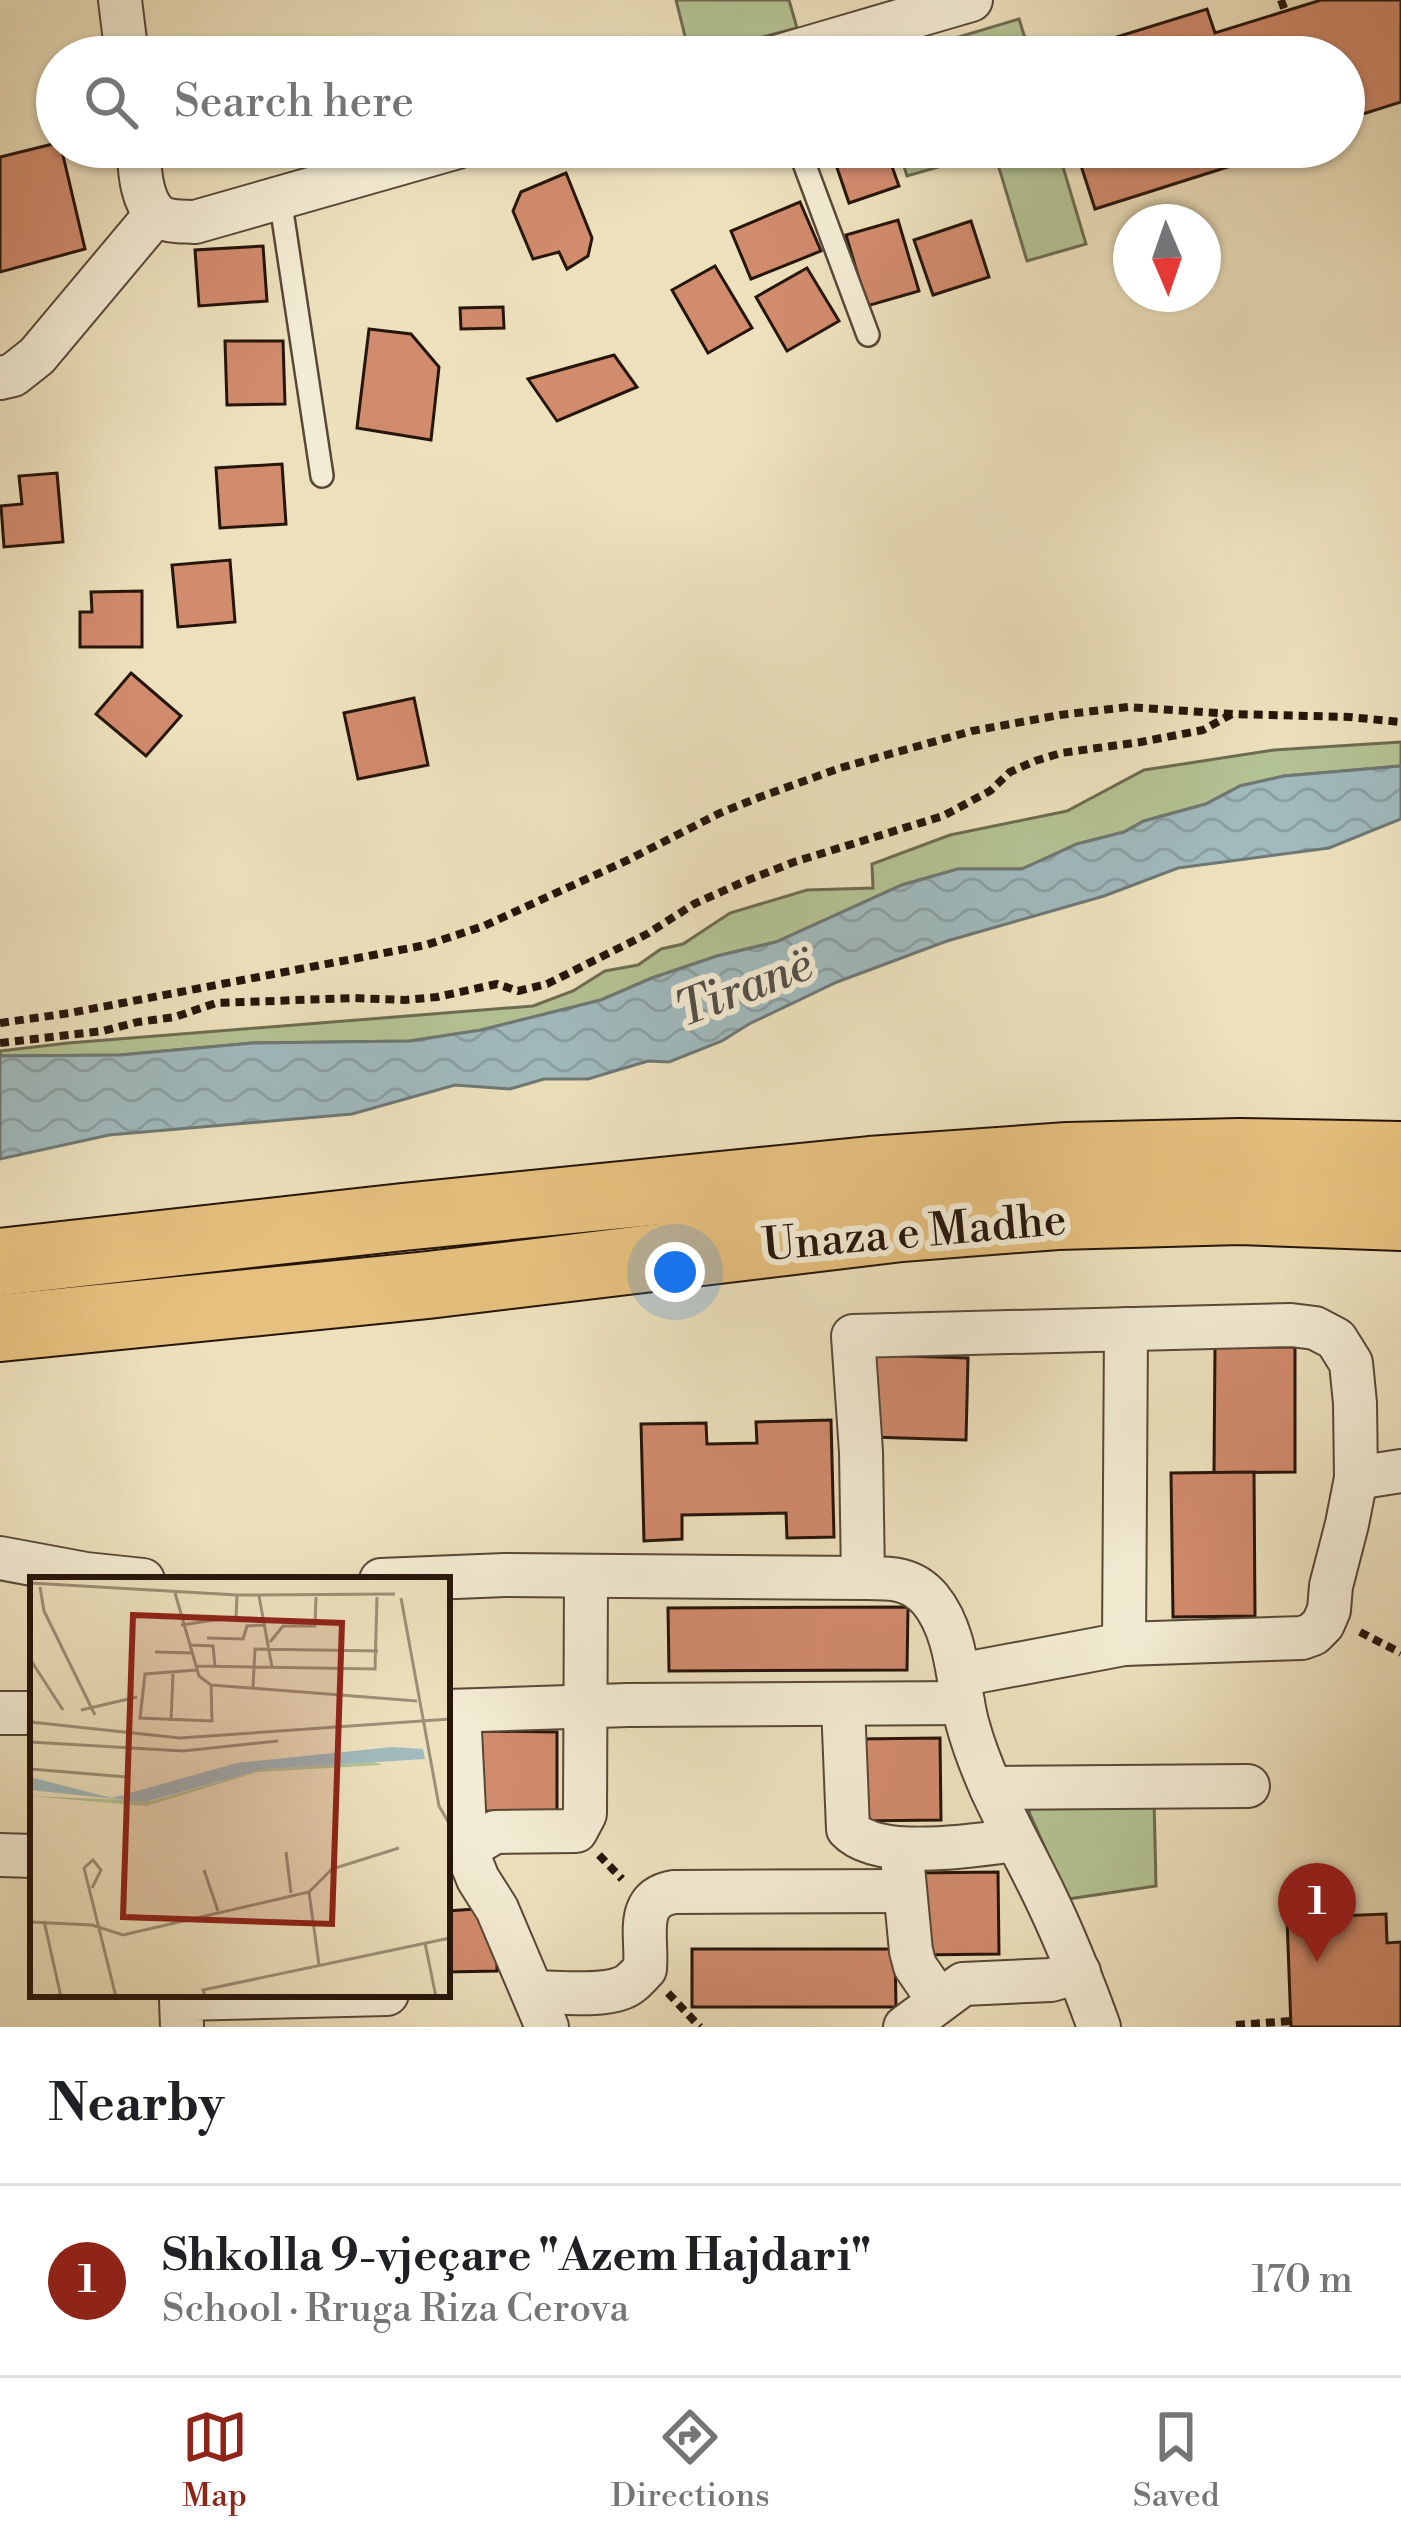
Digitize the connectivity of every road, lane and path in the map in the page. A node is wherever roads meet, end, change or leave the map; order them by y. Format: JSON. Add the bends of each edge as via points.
{"nodes":[{"id":1,"x":120,"y":0,"type":"edge"},
{"id":2,"x":971,"y":0,"type":"edge"},
{"id":3,"x":1281,"y":0,"type":"edge"},
{"id":4,"x":1285,"y":11,"type":"dead end"},
{"id":5,"x":124,"y":36,"type":"edge"},
{"id":6,"x":848,"y":36,"type":"edge"},
{"id":7,"x":140,"y":168,"type":"edge"},
{"id":8,"x":385,"y":168,"type":"edge"},
{"id":9,"x":806,"y":168,"type":"edge"},
{"id":10,"x":280,"y":198,"type":"junction"},
{"id":11,"x":156,"y":214,"type":"junction"},
{"id":12,"x":868,"y":335,"type":"dead end"},
{"id":13,"x":0,"y":378,"type":"edge"},
{"id":14,"x":322,"y":476,"type":"dead end"},
{"id":15,"x":1233,"y":714,"type":"junction"},
{"id":16,"x":1401,"y":722,"type":"edge"},
{"id":17,"x":0,"y":1023,"type":"edge"},
{"id":18,"x":0,"y":1043,"type":"edge"},
{"id":19,"x":1401,"y":1125,"type":"edge"},
{"id":20,"x":1401,"y":1155,"type":"edge"},
{"id":21,"x":403,"y":1217,"type":"junction"},
{"id":22,"x":1401,"y":1217,"type":"edge"},
{"id":23,"x":1401,"y":1250,"type":"edge"},
{"id":24,"x":0,"y":1262,"type":"edge"},
{"id":25,"x":428,"y":1285,"type":"junction"},
{"id":26,"x":0,"y":1328,"type":"edge"},
{"id":27,"x":1126,"y":1329,"type":"junction"},
{"id":28,"x":1401,"y":1471,"type":"edge"},
{"id":29,"x":1356,"y":1478,"type":"junction"},
{"id":30,"x":0,"y":1558,"type":"edge"},
{"id":31,"x":586,"y":1576,"type":"junction"},
{"id":32,"x":114,"y":1577,"type":"edge"},
{"id":33,"x":450,"y":1577,"type":"edge"},
{"id":34,"x":863,"y":1578,"type":"junction"},
{"id":35,"x":1124,"y":1644,"type":"junction"},
{"id":36,"x":961,"y":1689,"type":"junction"},
{"id":37,"x":843,"y":1704,"type":"junction"},
{"id":38,"x":587,"y":1707,"type":"junction"},
{"id":39,"x":453,"y":1711,"type":"edge"},
{"id":40,"x":1248,"y":1786,"type":"dead end"},
{"id":41,"x":991,"y":1788,"type":"junction"},
{"id":42,"x":575,"y":1831,"type":"junction"},
{"id":43,"x":1014,"y":1840,"type":"junction"},
{"id":44,"x":902,"y":1847,"type":"junction"},
{"id":45,"x":0,"y":1855,"type":"edge"},
{"id":46,"x":30,"y":1856,"type":"edge"},
{"id":47,"x":459,"y":1868,"type":"edge"},
{"id":48,"x":904,"y":1891,"type":"junction"},
{"id":49,"x":649,"y":1906,"type":"junction"},
{"id":50,"x":1079,"y":1972,"type":"junction"},
{"id":51,"x":310,"y":1997,"type":"edge"},
{"id":52,"x":939,"y":2001,"type":"junction"},
{"id":53,"x":540,"y":2010,"type":"edge"},
{"id":54,"x":1291,"y":2021,"type":"dead end"},
{"id":55,"x":1236,"y":2025,"type":"edge"},
{"id":56,"x":182,"y":2027,"type":"edge"},
{"id":57,"x":904,"y":2027,"type":"edge"},
{"id":58,"x":1099,"y":2027,"type":"edge"}],
"edges":[{"from":1,"to":5,"type":"street"},
{"from":2,"to":6,"type":"street"},
{"from":3,"to":4,"type":"path"},
{"from":7,"to":11,"type":"street"},
{"from":8,"to":10,"type":"street"},
{"from":9,"to":12,"type":"lane"},
{"from":10,"to":11,"type":"street","via":[[195,222]]},
{"from":10,"to":14,"type":"lane"},
{"from":11,"to":13,"type":"street","via":[[38,356]]},
{"from":15,"to":16,"type":"path"},
{"from":15,"to":17,"type":"path","via":[[1128,707],[972,731],[720,813],[484,926],[426,945]]},
{"from":15,"to":18,"type":"path","via":[[1203,730],[1035,761],[943,816],[742,882],[548,983],[405,1000],[216,1003],[104,1031]]},
{"from":19,"to":21,"type":"highway","via":[[1190,1122],[756,1149],[598,1168]]},
{"from":20,"to":21,"type":"highway","via":[[1068,1156]]},
{"from":21,"to":24,"type":"highway"},
{"from":22,"to":25,"type":"highway","name":"Unaza e Madhe","via":[[1057,1216]]},
{"from":23,"to":25,"type":"highway","via":[[1066,1249],[590,1287]]},
{"from":25,"to":26,"type":"highway","name":"Unaza e Madhe"},
{"from":27,"to":29,"type":"street","via":[[1291,1325],[1327,1333],[1351,1363]]},
{"from":27,"to":34,"type":"street","via":[[853,1336]]},
{"from":27,"to":35,"type":"street"},
{"from":28,"to":29,"type":"street"},
{"from":29,"to":35,"type":"street","via":[[1329,1610],[1313,1634]]},
{"from":30,"to":32,"type":"street"},
{"from":31,"to":33,"type":"street"},
{"from":31,"to":34,"type":"street"},
{"from":31,"to":38,"type":"street"},
{"from":34,"to":36,"type":"street","via":[[901,1579],[934,1604]]},
{"from":35,"to":36,"type":"street"},
{"from":36,"to":37,"type":"street"},
{"from":36,"to":41,"type":"street"},
{"from":37,"to":38,"type":"street"},
{"from":37,"to":44,"type":"street","via":[[848,1829],[874,1845]]},
{"from":38,"to":39,"type":"street"},
{"from":38,"to":42,"type":"street","via":[[585,1814]]},
{"from":39,"to":47,"type":"street"},
{"from":40,"to":41,"type":"street"},
{"from":41,"to":43,"type":"street"},
{"from":42,"to":47,"type":"street","via":[[495,1832]]},
{"from":42,"to":49,"type":"path"},
{"from":43,"to":44,"type":"street"},
{"from":43,"to":50,"type":"street"},
{"from":44,"to":48,"type":"street"},
{"from":45,"to":46,"type":"street"},
{"from":47,"to":53,"type":"street","via":[[497,1909]]},
{"from":48,"to":49,"type":"street","via":[[674,1892]]},
{"from":48,"to":52,"type":"street","via":[[910,1951]]},
{"from":49,"to":53,"type":"street","via":[[644,1969],[635,1980]]},
{"from":50,"to":52,"type":"street","via":[[963,1984]]},
{"from":50,"to":58,"type":"street"},
{"from":51,"to":56,"type":"street","via":[[181,1999]]},
{"from":52,"to":57,"type":"street"},
{"from":54,"to":55,"type":"path"}]}
